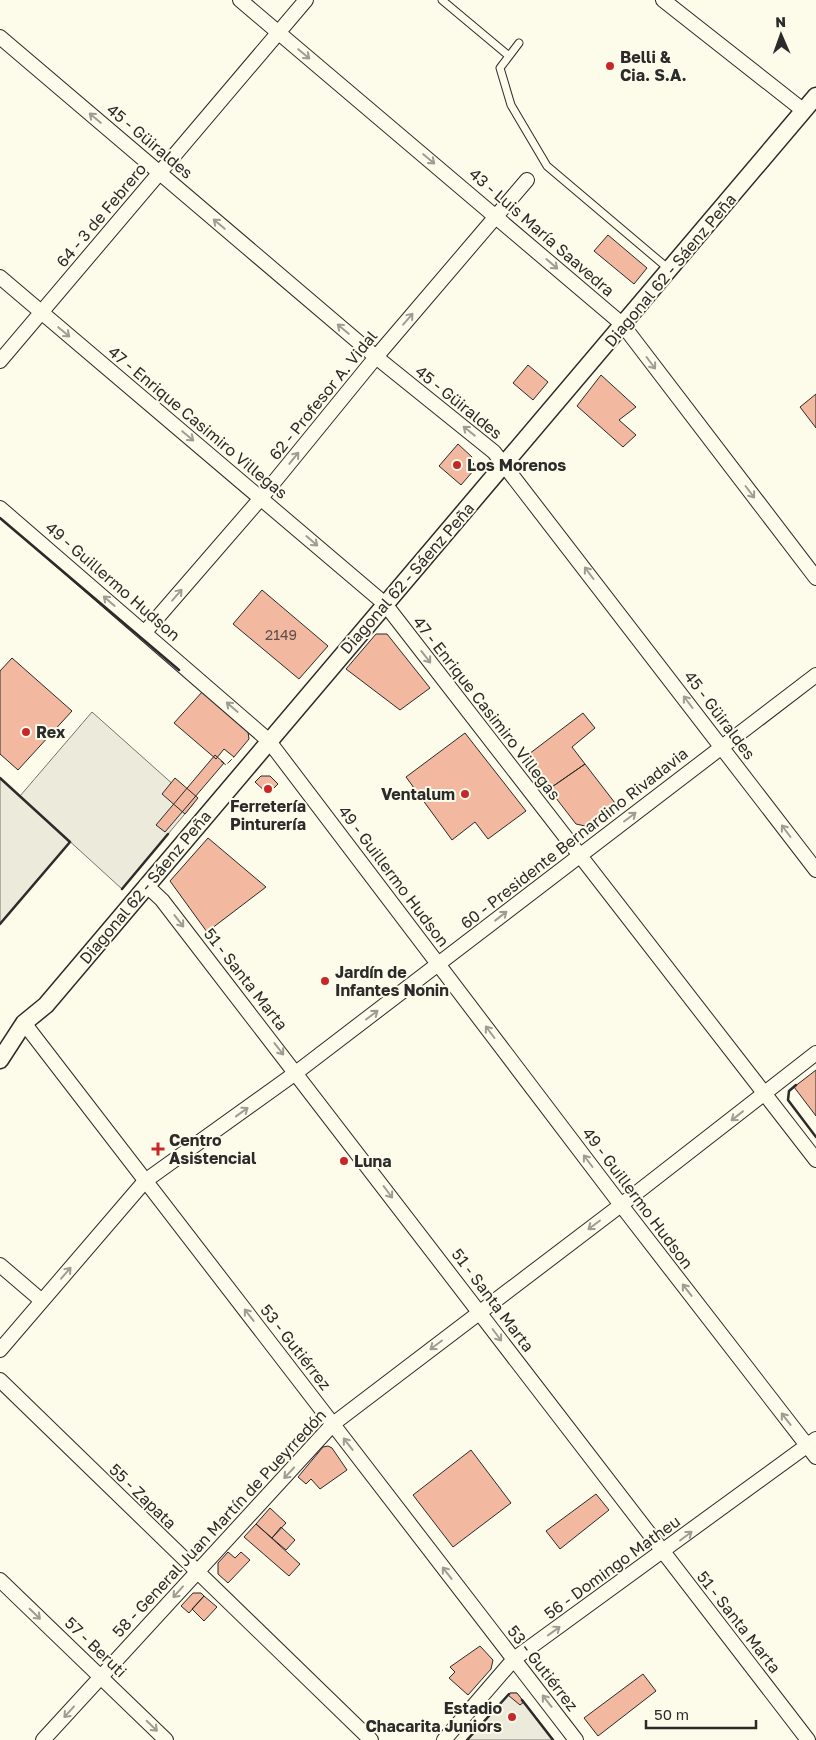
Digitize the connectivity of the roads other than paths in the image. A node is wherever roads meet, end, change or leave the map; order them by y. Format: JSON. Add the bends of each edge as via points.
{"nodes":[{"id":1,"x":240,"y":0,"type":"edge"},
{"id":2,"x":306,"y":0,"type":"edge"},
{"id":3,"x":442,"y":0,"type":"edge"},
{"id":4,"x":663,"y":0,"type":"edge"},
{"id":5,"x":279,"y":33,"type":"junction"},
{"id":6,"x":0,"y":37,"type":"edge"},
{"id":7,"x":519,"y":43,"type":"dead end"},
{"id":8,"x":509,"y":56,"type":"junction"},
{"id":9,"x":816,"y":96,"type":"edge"},
{"id":10,"x":804,"y":111,"type":"junction"},
{"id":11,"x":159,"y":173,"type":"junction"},
{"id":12,"x":528,"y":180,"type":"dead end"},
{"id":13,"x":497,"y":216,"type":"junction"},
{"id":14,"x":671,"y":270,"type":"junction"},
{"id":15,"x":0,"y":277,"type":"edge"},
{"id":16,"x":41,"y":313,"type":"junction"},
{"id":17,"x":622,"y":324,"type":"junction"},
{"id":18,"x":376,"y":357,"type":"junction"},
{"id":19,"x":0,"y":361,"type":"edge"},
{"id":20,"x":505,"y":464,"type":"junction"},
{"id":21,"x":262,"y":498,"type":"junction"},
{"id":22,"x":0,"y":508,"type":"edge"},
{"id":23,"x":816,"y":578,"type":"edge"},
{"id":24,"x":385,"y":604,"type":"junction"},
{"id":25,"x":145,"y":632,"type":"junction"},
{"id":26,"x":816,"y":675,"type":"edge"},
{"id":27,"x":268,"y":740,"type":"junction"},
{"id":28,"x":722,"y":747,"type":"junction"},
{"id":29,"x":579,"y":856,"type":"junction"},
{"id":30,"x":816,"y":870,"type":"edge"},
{"id":31,"x":146,"y":885,"type":"junction"},
{"id":32,"x":439,"y":964,"type":"junction"},
{"id":33,"x":24,"y":1024,"type":"junction"},
{"id":34,"x":816,"y":1053,"type":"edge"},
{"id":35,"x":0,"y":1060,"type":"edge"},
{"id":36,"x":297,"y":1072,"type":"junction"},
{"id":37,"x":764,"y":1094,"type":"junction"},
{"id":38,"x":816,"y":1160,"type":"edge"},
{"id":39,"x":145,"y":1181,"type":"junction"},
{"id":40,"x":621,"y":1205,"type":"junction"},
{"id":41,"x":0,"y":1265,"type":"edge"},
{"id":42,"x":42,"y":1301,"type":"junction"},
{"id":43,"x":480,"y":1312,"type":"junction"},
{"id":44,"x":0,"y":1350,"type":"edge"},
{"id":45,"x":0,"y":1380,"type":"edge"},
{"id":46,"x":333,"y":1424,"type":"junction"},
{"id":47,"x":812,"y":1443,"type":"edge"},
{"id":48,"x":816,"y":1458,"type":"edge"},
{"id":49,"x":663,"y":1553,"type":"junction"},
{"id":50,"x":196,"y":1572,"type":"junction"},
{"id":51,"x":0,"y":1580,"type":"edge"},
{"id":52,"x":514,"y":1659,"type":"junction"},
{"id":53,"x":101,"y":1676,"type":"junction"},
{"id":54,"x":43,"y":1740,"type":"edge"},
{"id":55,"x":166,"y":1740,"type":"edge"},
{"id":56,"x":371,"y":1740,"type":"edge"},
{"id":57,"x":444,"y":1740,"type":"edge"},
{"id":58,"x":576,"y":1740,"type":"edge"},
{"id":59,"x":808,"y":1740,"type":"edge"}],
"edges":[{"from":1,"to":5,"type":"street","name":"43 - Luis María Saavedra"},
{"from":2,"to":5,"type":"street","name":"64 - 3 de Febrero"},
{"from":3,"to":8,"type":"lane"},
{"from":4,"to":10,"type":"street"},
{"from":5,"to":11,"type":"street","name":"64 - 3 de Febrero"},
{"from":5,"to":13,"type":"street","name":"43 - Luis María Saavedra","one_way":true},
{"from":11,"to":6,"type":"street","name":"45 - Güiraldes","one_way":true},
{"from":7,"to":8,"type":"lane"},
{"from":8,"to":14,"type":"lane","via":[[500,68],[511,105],[547,166]]},
{"from":9,"to":10,"type":"street","name":"Diagonal 62 - Sáenz Peña"},
{"from":10,"to":14,"type":"street","name":"Diagonal 62 - Sáenz Peña"},
{"from":11,"to":16,"type":"street","name":"64 - 3 de Febrero"},
{"from":18,"to":11,"type":"street","name":"45 - Güiraldes","one_way":true},
{"from":12,"to":13,"type":"street","name":"62 - Profesor A. Vidal"},
{"from":13,"to":17,"type":"street","name":"43 - Luis María Saavedra","one_way":true},
{"from":18,"to":13,"type":"street","name":"62 - Profesor A. Vidal","one_way":true},
{"from":14,"to":17,"type":"street","name":"Diagonal 62 - Sáenz Peña"},
{"from":15,"to":16,"type":"street","name":"47 - Enrique Casimiro Villegas"},
{"from":16,"to":19,"type":"street","name":"64 - 3 de Febrero"},
{"from":16,"to":21,"type":"street","name":"47 - Enrique Casimiro Villegas","one_way":true},
{"from":17,"to":20,"type":"street","name":"Diagonal 62 - Sáenz Peña"},
{"from":17,"to":23,"type":"street","name":"43 - Luis María Saavedra","one_way":true},
{"from":20,"to":18,"type":"street","name":"45 - Güiraldes","one_way":true},
{"from":21,"to":18,"type":"street","name":"62 - Profesor A. Vidal","one_way":true},
{"from":20,"to":24,"type":"street","name":"Diagonal 62 - Sáenz Peña"},
{"from":28,"to":20,"type":"street","name":"45 - Güiraldes","one_way":true},
{"from":21,"to":24,"type":"street","name":"47 - Enrique Casimiro Villegas","one_way":true},
{"from":25,"to":21,"type":"street","name":"62 - Profesor A. Vidal","one_way":true},
{"from":25,"to":22,"type":"street","name":"49 - Guillermo Hudson","one_way":true},
{"from":24,"to":27,"type":"street","name":"Diagonal 62 - Sáenz Peña"},
{"from":24,"to":29,"type":"street","name":"47 - Enrique Casimiro Villegas","one_way":true},
{"from":27,"to":25,"type":"street","name":"49 - Guillermo Hudson","one_way":true},
{"from":26,"to":28,"type":"street","name":"60 - Presidente Bernardino Rivadavia"},
{"from":27,"to":31,"type":"street","name":"Diagonal 62 - Sáenz Peña"},
{"from":27,"to":32,"type":"street","name":"49 - Guillermo Hudson"},
{"from":29,"to":28,"type":"street","name":"60 - Presidente Bernardino Rivadavia","one_way":true},
{"from":30,"to":28,"type":"street","name":"45 - Güiraldes","one_way":true},
{"from":32,"to":29,"type":"street","name":"60 - Presidente Bernardino Rivadavia","one_way":true},
{"from":29,"to":37,"type":"street","name":"47 - Enrique Casimiro Villegas"},
{"from":31,"to":33,"type":"street","name":"Diagonal 62 - Sáenz Peña","via":[[46,1005]]},
{"from":31,"to":36,"type":"street","name":"51 - Santa Marta","one_way":true,"via":[[162,900]]},
{"from":36,"to":32,"type":"street","name":"60 - Presidente Bernardino Rivadavia","one_way":true},
{"from":40,"to":32,"type":"street","name":"49 - Guillermo Hudson","one_way":true},
{"from":33,"to":35,"type":"street","name":"Diagonal 62 - Sáenz Peña"},
{"from":33,"to":39,"type":"street","name":"53 - Gutiérrez"},
{"from":34,"to":37,"type":"street","name":"58 - General Juan Martín de Pueyrredón"},
{"from":39,"to":36,"type":"street","name":"60 - Presidente Bernardino Rivadavia","one_way":true},
{"from":36,"to":43,"type":"street","name":"51 - Santa Marta","one_way":true},
{"from":37,"to":38,"type":"street","name":"47 - Enrique Casimiro Villegas"},
{"from":37,"to":40,"type":"street","name":"58 - General Juan Martín de Pueyrredón","one_way":true},
{"from":42,"to":39,"type":"street","name":"60 - Presidente Bernardino Rivadavia","one_way":true},
{"from":46,"to":39,"type":"street","name":"53 - Gutiérrez","one_way":true},
{"from":40,"to":43,"type":"street","name":"58 - General Juan Martín de Pueyrredón","one_way":true},
{"from":47,"to":40,"type":"street","name":"49 - Guillermo Hudson","one_way":true},
{"from":41,"to":42,"type":"street"},
{"from":42,"to":44,"type":"street","name":"60 - Presidente Bernardino Rivadavia"},
{"from":43,"to":46,"type":"street","name":"58 - General Juan Martín de Pueyrredón","one_way":true},
{"from":43,"to":49,"type":"street","name":"51 - Santa Marta","one_way":true},
{"from":45,"to":50,"type":"street","name":"55 - Zapata"},
{"from":46,"to":50,"type":"street","name":"58 - General Juan Martín de Pueyrredón","one_way":true},
{"from":52,"to":46,"type":"street","name":"53 - Gutiérrez","one_way":true},
{"from":47,"to":48,"type":"street","name":"49 - Guillermo Hudson"},
{"from":49,"to":47,"type":"street","name":"56 - Domingo Matheu","one_way":true},
{"from":52,"to":49,"type":"street","name":"56 - Domingo Matheu","one_way":true},
{"from":49,"to":59,"type":"street","name":"51 - Santa Marta"},
{"from":50,"to":53,"type":"street","name":"58 - General Juan Martín de Pueyrredón","one_way":true},
{"from":50,"to":56,"type":"street","name":"55 - Zapata"},
{"from":51,"to":53,"type":"street","name":"57 - Beruti","one_way":true},
{"from":52,"to":57,"type":"street","name":"56 - Domingo Matheu"},
{"from":58,"to":52,"type":"street","name":"53 - Gutiérrez","one_way":true},
{"from":53,"to":54,"type":"street","name":"58 - General Juan Martín de Pueyrredón","one_way":true},
{"from":53,"to":55,"type":"street","name":"57 - Beruti","one_way":true}]}
